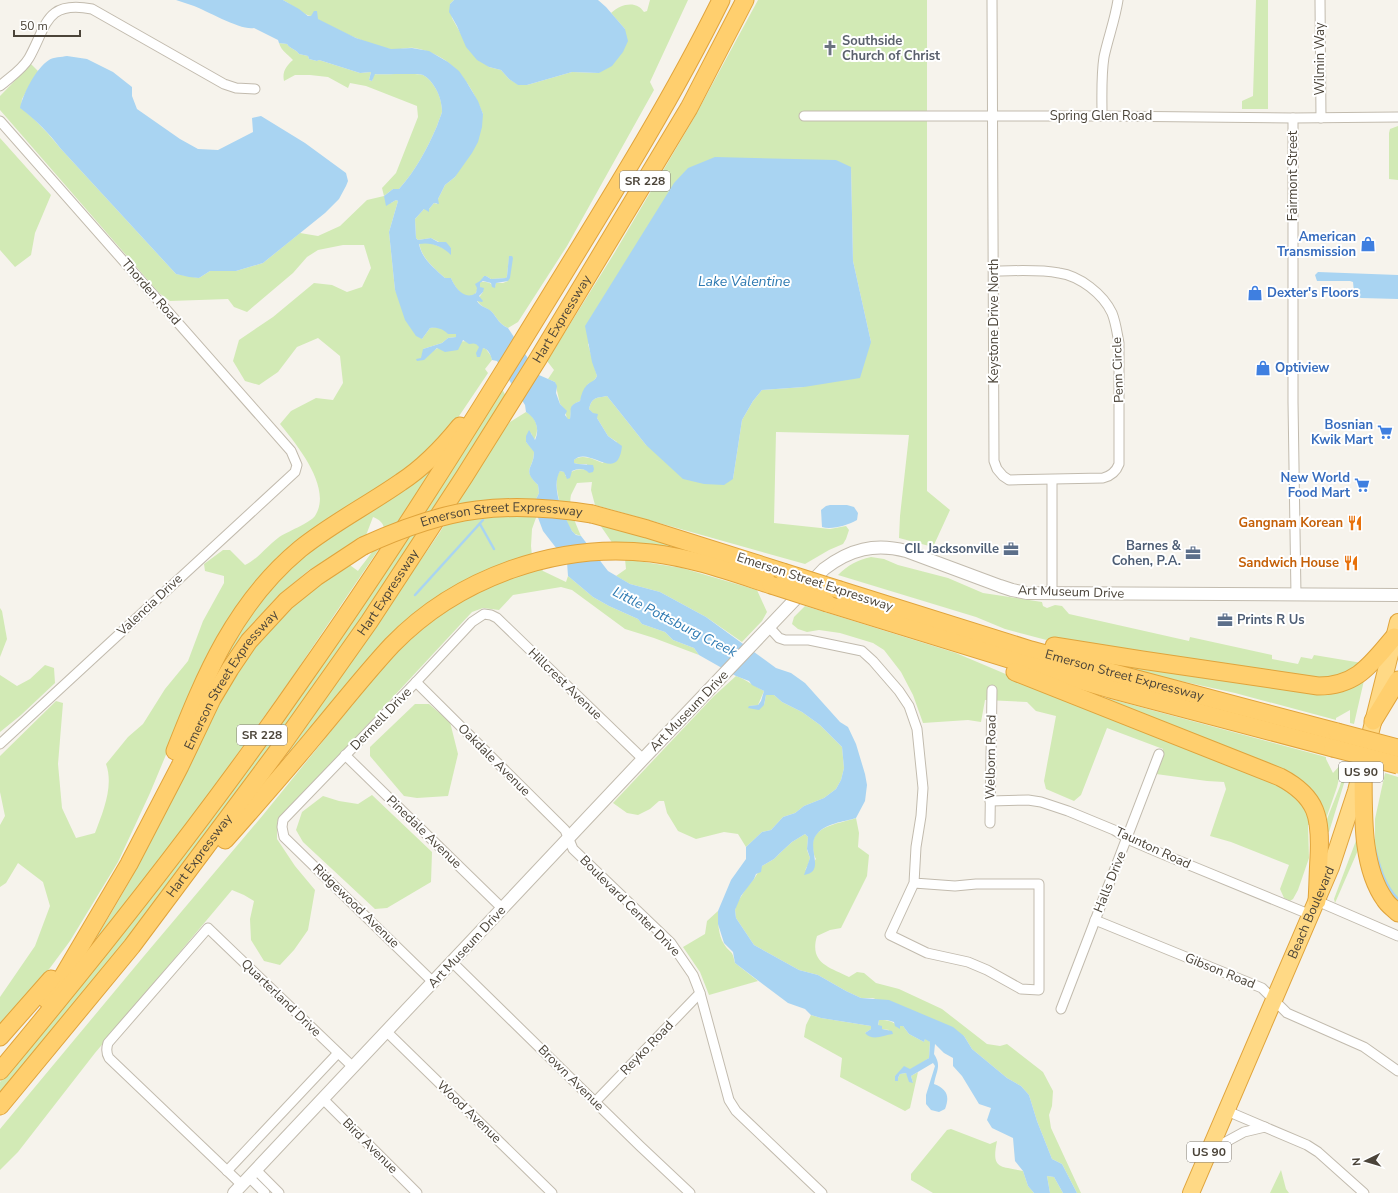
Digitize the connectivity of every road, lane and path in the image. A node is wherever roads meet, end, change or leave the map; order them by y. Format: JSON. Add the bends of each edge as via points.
{"nodes":[{"id":1,"x":721,"y":0,"type":"edge"},
{"id":2,"x":746,"y":0,"type":"edge"},
{"id":3,"x":992,"y":0,"type":"edge"},
{"id":4,"x":1118,"y":0,"type":"edge"},
{"id":5,"x":1320,"y":0,"type":"edge"},
{"id":6,"x":0,"y":86,"type":"edge"},
{"id":7,"x":255,"y":89,"type":"dead end"},
{"id":8,"x":804,"y":116,"type":"dead end"},
{"id":9,"x":993,"y":116,"type":"junction"},
{"id":10,"x":1102,"y":116,"type":"junction"},
{"id":11,"x":1398,"y":117,"type":"edge"},
{"id":12,"x":1293,"y":118,"type":"junction"},
{"id":13,"x":1321,"y":118,"type":"junction"},
{"id":14,"x":0,"y":121,"type":"edge"},
{"id":15,"x":994,"y":271,"type":"junction"},
{"id":16,"x":499,"y":380,"type":"junction"},
{"id":17,"x":297,"y":465,"type":"joint"},
{"id":18,"x":1052,"y":480,"type":"junction"},
{"id":19,"x":1052,"y":593,"type":"junction"},
{"id":20,"x":1296,"y":595,"type":"junction"},
{"id":21,"x":1398,"y":595,"type":"edge"},
{"id":22,"x":484,"y":614,"type":"joint"},
{"id":23,"x":769,"y":627,"type":"junction"},
{"id":24,"x":1396,"y":629,"type":"edge"},
{"id":25,"x":945,"y":631,"type":"junction"},
{"id":26,"x":1398,"y":680,"type":"edge"},
{"id":27,"x":416,"y":682,"type":"junction"},
{"id":28,"x":992,"y":690,"type":"dead end"},
{"id":29,"x":1374,"y":721,"type":"junction"},
{"id":30,"x":1335,"y":740,"type":"junction"},
{"id":31,"x":0,"y":744,"type":"edge"},
{"id":32,"x":1398,"y":748,"type":"edge"},
{"id":33,"x":1159,"y":754,"type":"dead end"},
{"id":34,"x":345,"y":755,"type":"junction"},
{"id":35,"x":643,"y":759,"type":"junction"},
{"id":36,"x":1363,"y":762,"type":"junction"},
{"id":37,"x":1398,"y":765,"type":"edge"},
{"id":38,"x":990,"y":801,"type":"junction"},
{"id":39,"x":990,"y":823,"type":"dead end"},
{"id":40,"x":282,"y":828,"type":"joint"},
{"id":41,"x":1128,"y":838,"type":"junction"},
{"id":42,"x":569,"y":839,"type":"junction"},
{"id":43,"x":139,"y":844,"type":"junction"},
{"id":44,"x":914,"y":883,"type":"junction"},
{"id":45,"x":103,"y":908,"type":"junction"},
{"id":46,"x":1314,"y":908,"type":"junction"},
{"id":47,"x":503,"y":909,"type":"junction"},
{"id":48,"x":1398,"y":913,"type":"edge"},
{"id":49,"x":1095,"y":920,"type":"junction"},
{"id":50,"x":1398,"y":936,"type":"edge"},
{"id":51,"x":132,"y":946,"type":"junction"},
{"id":52,"x":452,"y":962,"type":"junction"},
{"id":53,"x":433,"y":982,"type":"junction"},
{"id":54,"x":700,"y":992,"type":"junction"},
{"id":55,"x":1274,"y":1001,"type":"junction"},
{"id":56,"x":1061,"y":1009,"type":"dead end"},
{"id":57,"x":387,"y":1032,"type":"junction"},
{"id":58,"x":0,"y":1038,"type":"edge"},
{"id":59,"x":338,"y":1053,"type":"junction"},
{"id":60,"x":0,"y":1065,"type":"edge"},
{"id":61,"x":353,"y":1067,"type":"junction"},
{"id":62,"x":0,"y":1071,"type":"edge"},
{"id":63,"x":1398,"y":1071,"type":"edge"},
{"id":64,"x":323,"y":1099,"type":"junction"},
{"id":65,"x":595,"y":1102,"type":"junction"},
{"id":66,"x":0,"y":1107,"type":"edge"},
{"id":67,"x":1227,"y":1111,"type":"junction"},
{"id":68,"x":1266,"y":1127,"type":"junction"},
{"id":69,"x":1210,"y":1150,"type":"junction"},
{"id":70,"x":227,"y":1171,"type":"junction"},
{"id":71,"x":245,"y":1181,"type":"edge"},
{"id":72,"x":265,"y":1193,"type":"edge"},
{"id":73,"x":279,"y":1193,"type":"edge"},
{"id":74,"x":417,"y":1193,"type":"edge"},
{"id":75,"x":552,"y":1193,"type":"edge"},
{"id":76,"x":690,"y":1193,"type":"edge"},
{"id":77,"x":822,"y":1193,"type":"edge"},
{"id":78,"x":1191,"y":1193,"type":"edge"},
{"id":79,"x":1364,"y":1193,"type":"edge"}],
"edges":[{"from":1,"to":16,"type":"highway","name":"Hart Expressway","number":"SR 228","via":[[638,151]]},
{"from":2,"to":51,"type":"highway","name":"Hart Expressway","number":"SR 228","via":[[689,108],[513,399],[364,628],[282,745]]},
{"from":3,"to":9,"type":"street","name":"Keystone Drive North"},
{"from":4,"to":10,"type":"street","via":[[1102,71]]},
{"from":5,"to":13,"type":"street","name":"Wilmin Way"},
{"from":6,"to":7,"type":"street","via":[[29,59],[47,20],[55,11],[73,5],[92,9],[224,84],[236,88]]},
{"from":8,"to":9,"type":"street","name":"Spring Glen Road"},
{"from":9,"to":10,"type":"street","name":"Spring Glen Road"},
{"from":9,"to":15,"type":"street","name":"Keystone Drive North"},
{"from":10,"to":12,"type":"street","name":"Spring Glen Road"},
{"from":11,"to":13,"type":"street","name":"Spring Glen Road"},
{"from":12,"to":13,"type":"street","name":"Spring Glen Road"},
{"from":12,"to":20,"type":"street","name":"Fairmont Street"},
{"from":14,"to":17,"type":"street","name":"Thorden Road","via":[[291,451]]},
{"from":15,"to":18,"type":"street","name":"Keystone Drive North","via":[[994,461],[997,469],[1009,480]]},
{"from":15,"to":18,"type":"street","name":"Penn Circle","via":[[1046,271],[1075,278],[1100,297],[1111,313],[1116,328],[1119,343],[1119,464],[1113,474],[1103,478]]},
{"from":16,"to":43,"type":"highway","via":[[427,461],[401,482],[300,549],[279,568],[245,608],[225,638],[201,687]]},
{"from":16,"to":62,"type":"highway","name":"Hart Expressway","number":"SR 228","via":[[389,552],[306,674],[203,817],[73,984]]},
{"from":17,"to":31,"type":"street","name":"Valencia Drive","via":[[295,472]]},
{"from":18,"to":19,"type":"street"},
{"from":19,"to":20,"type":"street","name":"Art Museum Drive"},
{"from":19,"to":23,"type":"street","name":"Art Museum Drive","via":[[1012,590],[900,549],[877,547],[842,557],[824,569]]},
{"from":20,"to":21,"type":"street","name":"Art Museum Drive"},
{"from":22,"to":27,"type":"street","name":"Dermell Drive","via":[[472,622]]},
{"from":22,"to":35,"type":"street","name":"Hillcrest Avenue","via":[[497,618]]},
{"from":23,"to":35,"type":"street","name":"Art Museum Drive"},
{"from":23,"to":44,"type":"street","via":[[779,638],[785,640],[809,640],[862,651],[899,691],[909,706],[917,729],[923,788]]},
{"from":24,"to":25,"type":"highway","via":[[1362,673],[1345,682],[1318,686],[1068,649],[1009,635]]},
{"from":24,"to":29,"type":"highway","name":"Beach Boulevard","number":"US 90"},
{"from":25,"to":30,"type":"highway","name":"Emerson Street Expressway","via":[[1110,672]]},
{"from":25,"to":43,"type":"highway","name":"Emerson Street Expressway","bridge":true,"via":[[840,590],[592,514],[532,508],[476,510],[452,514],[422,522],[363,546],[286,601],[249,641],[230,669],[212,699]]},
{"from":25,"to":46,"type":"highway","via":[[1001,666],[1290,782],[1306,796],[1319,825]]},
{"from":25,"to":51,"type":"highway","name":"Emerson Street Expressway","bridge":true,"via":[[827,603],[705,564],[645,553],[574,555],[543,560],[498,574],[449,599],[393,644],[292,764]]},
{"from":26,"to":29,"type":"highway"},
{"from":27,"to":34,"type":"street","name":"Dermell Drive"},
{"from":27,"to":42,"type":"street","name":"Oakdale Avenue","via":[[566,830]]},
{"from":28,"to":38,"type":"street","name":"Welborn Road"},
{"from":29,"to":36,"type":"highway","name":"Beach Boulevard","number":"US 90"},
{"from":30,"to":32,"type":"highway","name":"Emerson Street Expressway","bridge":true},
{"from":30,"to":37,"type":"highway","name":"Emerson Street Expressway","bridge":true},
{"from":33,"to":41,"type":"street","name":"Halls Drive"},
{"from":34,"to":40,"type":"street","name":"Dermell Drive","via":[[283,820]]},
{"from":34,"to":47,"type":"street","name":"Pinedale Avenue"},
{"from":35,"to":42,"type":"street","name":"Art Museum Drive"},
{"from":36,"to":46,"type":"highway","name":"Beach Boulevard","number":"US 90","via":[[1346,823]]},
{"from":36,"to":48,"type":"highway","via":[[1367,856],[1373,878],[1385,900]]},
{"from":38,"to":39,"type":"street","name":"Welborn Road"},
{"from":38,"to":41,"type":"street","name":"Taunton Road","via":[[1041,802],[1075,813]]},
{"from":40,"to":53,"type":"street","name":"Ridgewood Avenue","via":[[284,837]]},
{"from":41,"to":46,"type":"street","name":"Taunton Road","via":[[1160,853]]},
{"from":41,"to":49,"type":"street","name":"Halls Drive"},
{"from":42,"to":47,"type":"street","name":"Art Museum Drive"},
{"from":42,"to":54,"type":"street","name":"Boulevard Center Drive","via":[[573,849],[671,943],[694,975]]},
{"from":43,"to":45,"type":"highway","name":"Emerson Street Expressway"},
{"from":44,"to":44,"type":"street","via":[[890,935],[927,953],[987,970],[1021,989],[1039,990],[1039,884],[955,886]]},
{"from":45,"to":58,"type":"highway","via":[[54,975]]},
{"from":45,"to":60,"type":"highway","name":"Emerson Street Expressway","via":[[55,988]]},
{"from":46,"to":50,"type":"street","name":"Taunton Road"},
{"from":46,"to":55,"type":"highway","name":"Beach Boulevard","number":"US 90"},
{"from":47,"to":52,"type":"street","name":"Art Museum Drive"},
{"from":49,"to":55,"type":"street","name":"Gibson Road","via":[[1262,988]]},
{"from":49,"to":56,"type":"street","name":"Halls Drive"},
{"from":51,"to":66,"type":"highway","name":"Hart Expressway"},
{"from":52,"to":53,"type":"street","name":"Art Museum Drive"},
{"from":52,"to":65,"type":"street","name":"Brown Avenue"},
{"from":53,"to":57,"type":"street","name":"Art Museum Drive"},
{"from":54,"to":65,"type":"street","name":"Reyko Road"},
{"from":54,"to":77,"type":"street","name":"Boulevard Center Drive","via":[[729,1100],[736,1111]]},
{"from":55,"to":63,"type":"street","name":"Gibson Road","via":[[1287,1013],[1364,1047]]},
{"from":55,"to":67,"type":"highway","name":"Beach Boulevard","number":"US 90"},
{"from":57,"to":61,"type":"street","name":"Art Museum Drive"},
{"from":57,"to":75,"type":"street","name":"Wood Avenue"},
{"from":59,"to":61,"type":"street","name":"Quarterland Drive"},
{"from":59,"to":70,"type":"street"},
{"from":59,"to":70,"type":"street","name":"Quarterland Drive","via":[[208,928],[106,1048],[109,1058]]},
{"from":61,"to":64,"type":"street","name":"Art Museum Drive"},
{"from":64,"to":71,"type":"street","name":"Art Museum Drive"},
{"from":64,"to":74,"type":"street","name":"Bird Avenue"},
{"from":65,"to":76,"type":"street","name":"Brown Avenue"},
{"from":67,"to":68,"type":"street"},
{"from":67,"to":69,"type":"highway","name":"Beach Boulevard","number":"US 90"},
{"from":68,"to":69,"type":"street","via":[[1244,1132]]},
{"from":68,"to":79,"type":"street","via":[[1318,1152]]},
{"from":69,"to":78,"type":"highway","name":"Beach Boulevard","number":"US 90"},
{"from":70,"to":71,"type":"street"},
{"from":71,"to":72,"type":"street"},
{"from":71,"to":73,"type":"street"}]}
